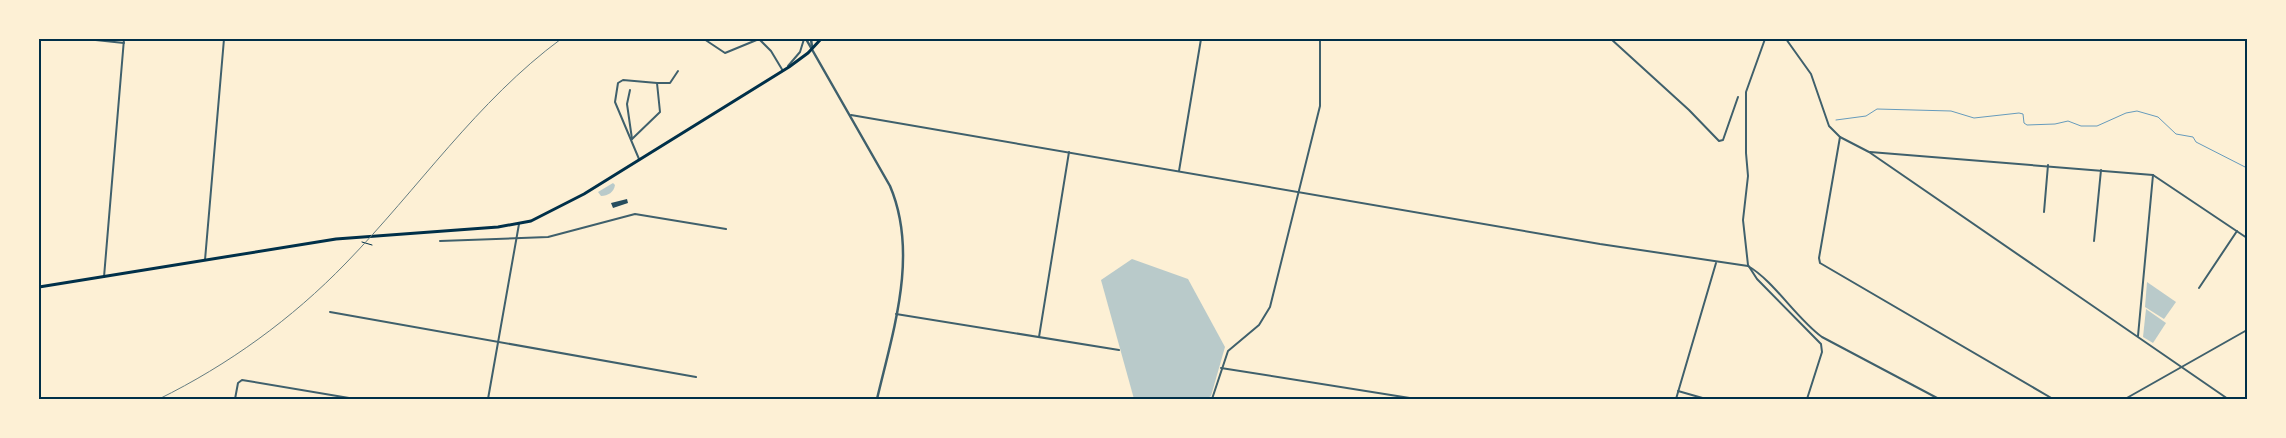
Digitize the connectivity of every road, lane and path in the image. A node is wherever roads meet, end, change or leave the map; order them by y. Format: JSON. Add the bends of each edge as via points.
{"nodes":[{"id":1,"x":86,"y":39,"type":"edge"},
{"id":2,"x":124,"y":39,"type":"edge"},
{"id":3,"x":224,"y":39,"type":"edge"},
{"id":4,"x":704,"y":39,"type":"edge"},
{"id":5,"x":805,"y":39,"type":"edge"},
{"id":6,"x":811,"y":39,"type":"edge"},
{"id":7,"x":821,"y":39,"type":"edge"},
{"id":8,"x":1201,"y":39,"type":"edge"},
{"id":9,"x":1320,"y":39,"type":"edge"},
{"id":10,"x":1611,"y":39,"type":"edge"},
{"id":11,"x":1766,"y":39,"type":"edge"},
{"id":12,"x":1786,"y":39,"type":"edge"},
{"id":13,"x":124,"y":43,"type":"junction"},
{"id":14,"x":812,"y":49,"type":"junction"},
{"id":15,"x":784,"y":70,"type":"junction"},
{"id":16,"x":678,"y":72,"type":"dead end"},
{"id":17,"x":657,"y":82,"type":"junction"},
{"id":18,"x":630,"y":90,"type":"dead end"},
{"id":19,"x":1738,"y":97,"type":"dead end"},
{"id":20,"x":849,"y":115,"type":"junction"},
{"id":21,"x":1840,"y":136,"type":"junction"},
{"id":22,"x":631,"y":139,"type":"junction"},
{"id":23,"x":1069,"y":152,"type":"junction"},
{"id":24,"x":1869,"y":152,"type":"junction"},
{"id":25,"x":639,"y":159,"type":"junction"},
{"id":26,"x":2048,"y":165,"type":"junction"},
{"id":27,"x":2100,"y":170,"type":"junction"},
{"id":28,"x":1178,"y":171,"type":"junction"},
{"id":29,"x":2153,"y":175,"type":"junction"},
{"id":30,"x":1299,"y":192,"type":"junction"},
{"id":31,"x":2044,"y":212,"type":"dead end"},
{"id":32,"x":519,"y":224,"type":"junction"},
{"id":33,"x":726,"y":229,"type":"dead end"},
{"id":34,"x":2237,"y":231,"type":"junction"},
{"id":35,"x":517,"y":237,"type":"junction"},
{"id":36,"x":2247,"y":238,"type":"edge"},
{"id":37,"x":440,"y":241,"type":"dead end"},
{"id":38,"x":2094,"y":241,"type":"dead end"},
{"id":39,"x":362,"y":242,"type":"dead end"},
{"id":40,"x":372,"y":245,"type":"dead end"},
{"id":41,"x":205,"y":260,"type":"junction"},
{"id":42,"x":1716,"y":263,"type":"junction"},
{"id":43,"x":1748,"y":266,"type":"junction"},
{"id":44,"x":104,"y":277,"type":"junction"},
{"id":45,"x":39,"y":287,"type":"edge"},
{"id":46,"x":2199,"y":288,"type":"dead end"},
{"id":47,"x":330,"y":312,"type":"dead end"},
{"id":48,"x":896,"y":314,"type":"junction"},
{"id":49,"x":2247,"y":330,"type":"edge"},
{"id":50,"x":2138,"y":337,"type":"junction"},
{"id":51,"x":1039,"y":338,"type":"junction"},
{"id":52,"x":498,"y":341,"type":"junction"},
{"id":53,"x":1119,"y":350,"type":"dead end"},
{"id":54,"x":1221,"y":368,"type":"junction"},
{"id":55,"x":2182,"y":368,"type":"junction"},
{"id":56,"x":696,"y":378,"type":"dead end"},
{"id":57,"x":1678,"y":391,"type":"junction"},
{"id":58,"x":235,"y":399,"type":"edge"},
{"id":59,"x":355,"y":399,"type":"edge"},
{"id":60,"x":488,"y":399,"type":"edge"},
{"id":61,"x":877,"y":399,"type":"edge"},
{"id":62,"x":1212,"y":399,"type":"edge"},
{"id":63,"x":1416,"y":399,"type":"edge"},
{"id":64,"x":1676,"y":399,"type":"edge"},
{"id":65,"x":1706,"y":399,"type":"edge"},
{"id":66,"x":1807,"y":399,"type":"edge"},
{"id":67,"x":1940,"y":399,"type":"edge"},
{"id":68,"x":2053,"y":399,"type":"edge"},
{"id":69,"x":2125,"y":399,"type":"edge"},
{"id":70,"x":2228,"y":399,"type":"edge"}],
"edges":[{"from":1,"to":13,"type":"street"},
{"from":2,"to":13,"type":"street"},
{"from":3,"to":41,"type":"street"},
{"from":4,"to":15,"type":"street","via":[[725,53],[759,39]]},
{"from":5,"to":14,"type":"street"},
{"from":5,"to":15,"type":"street","via":[[798,54]]},
{"from":6,"to":14,"type":"street"},
{"from":7,"to":14,"type":"main road"},
{"from":8,"to":28,"type":"street"},
{"from":9,"to":30,"type":"street","via":[[1320,102]]},
{"from":10,"to":19,"type":"street","via":[[1690,110],[1720,142]]},
{"from":11,"to":43,"type":"street","via":[[1746,92],[1748,176],[1743,220]]},
{"from":12,"to":21,"type":"street","via":[[1811,74],[1826,121]]},
{"from":13,"to":44,"type":"street"},
{"from":14,"to":15,"type":"main road"},
{"from":14,"to":20,"type":"street"},
{"from":15,"to":25,"type":"main road"},
{"from":16,"to":17,"type":"street","via":[[670,83]]},
{"from":17,"to":22,"type":"street","via":[[660,112]]},
{"from":17,"to":22,"type":"street","via":[[622,80],[617,84],[614,102]]},
{"from":18,"to":22,"type":"street","via":[[627,104]]},
{"from":20,"to":23,"type":"street"},
{"from":20,"to":48,"type":"street","via":[[890,186],[899,212],[904,242]]},
{"from":21,"to":24,"type":"street"},
{"from":21,"to":68,"type":"street","via":[[1820,264]]},
{"from":22,"to":25,"type":"street"},
{"from":23,"to":28,"type":"street"},
{"from":23,"to":51,"type":"street"},
{"from":24,"to":26,"type":"street"},
{"from":24,"to":50,"type":"street"},
{"from":25,"to":32,"type":"main road","via":[[554,211]]},
{"from":26,"to":27,"type":"street"},
{"from":26,"to":31,"type":"street"},
{"from":27,"to":29,"type":"street"},
{"from":27,"to":38,"type":"street"},
{"from":28,"to":30,"type":"street"},
{"from":29,"to":34,"type":"street"},
{"from":29,"to":50,"type":"street"},
{"from":30,"to":42,"type":"street"},
{"from":30,"to":54,"type":"street","via":[[1269,310],[1258,326],[1231,347]]},
{"from":32,"to":35,"type":"street"},
{"from":32,"to":41,"type":"main road","via":[[365,236]]},
{"from":33,"to":35,"type":"street","via":[[635,214],[553,236]]},
{"from":34,"to":36,"type":"street"},
{"from":34,"to":46,"type":"street"},
{"from":35,"to":37,"type":"street"},
{"from":35,"to":52,"type":"street"},
{"from":39,"to":40,"type":"path"},
{"from":41,"to":44,"type":"main road"},
{"from":42,"to":43,"type":"street"},
{"from":42,"to":57,"type":"street"},
{"from":43,"to":66,"type":"street","via":[[1822,345]]},
{"from":43,"to":67,"type":"street","via":[[1825,340]]},
{"from":44,"to":45,"type":"main road"},
{"from":47,"to":52,"type":"street"},
{"from":48,"to":51,"type":"street"},
{"from":48,"to":61,"type":"street"},
{"from":49,"to":55,"type":"street"},
{"from":50,"to":55,"type":"street"},
{"from":51,"to":53,"type":"street"},
{"from":52,"to":56,"type":"street"},
{"from":52,"to":60,"type":"street"},
{"from":54,"to":62,"type":"street"},
{"from":54,"to":63,"type":"street"},
{"from":55,"to":69,"type":"street"},
{"from":55,"to":70,"type":"street"},
{"from":57,"to":64,"type":"street"},
{"from":57,"to":65,"type":"street"},
{"from":58,"to":59,"type":"street","via":[[238,383],[242,380]]}]}
